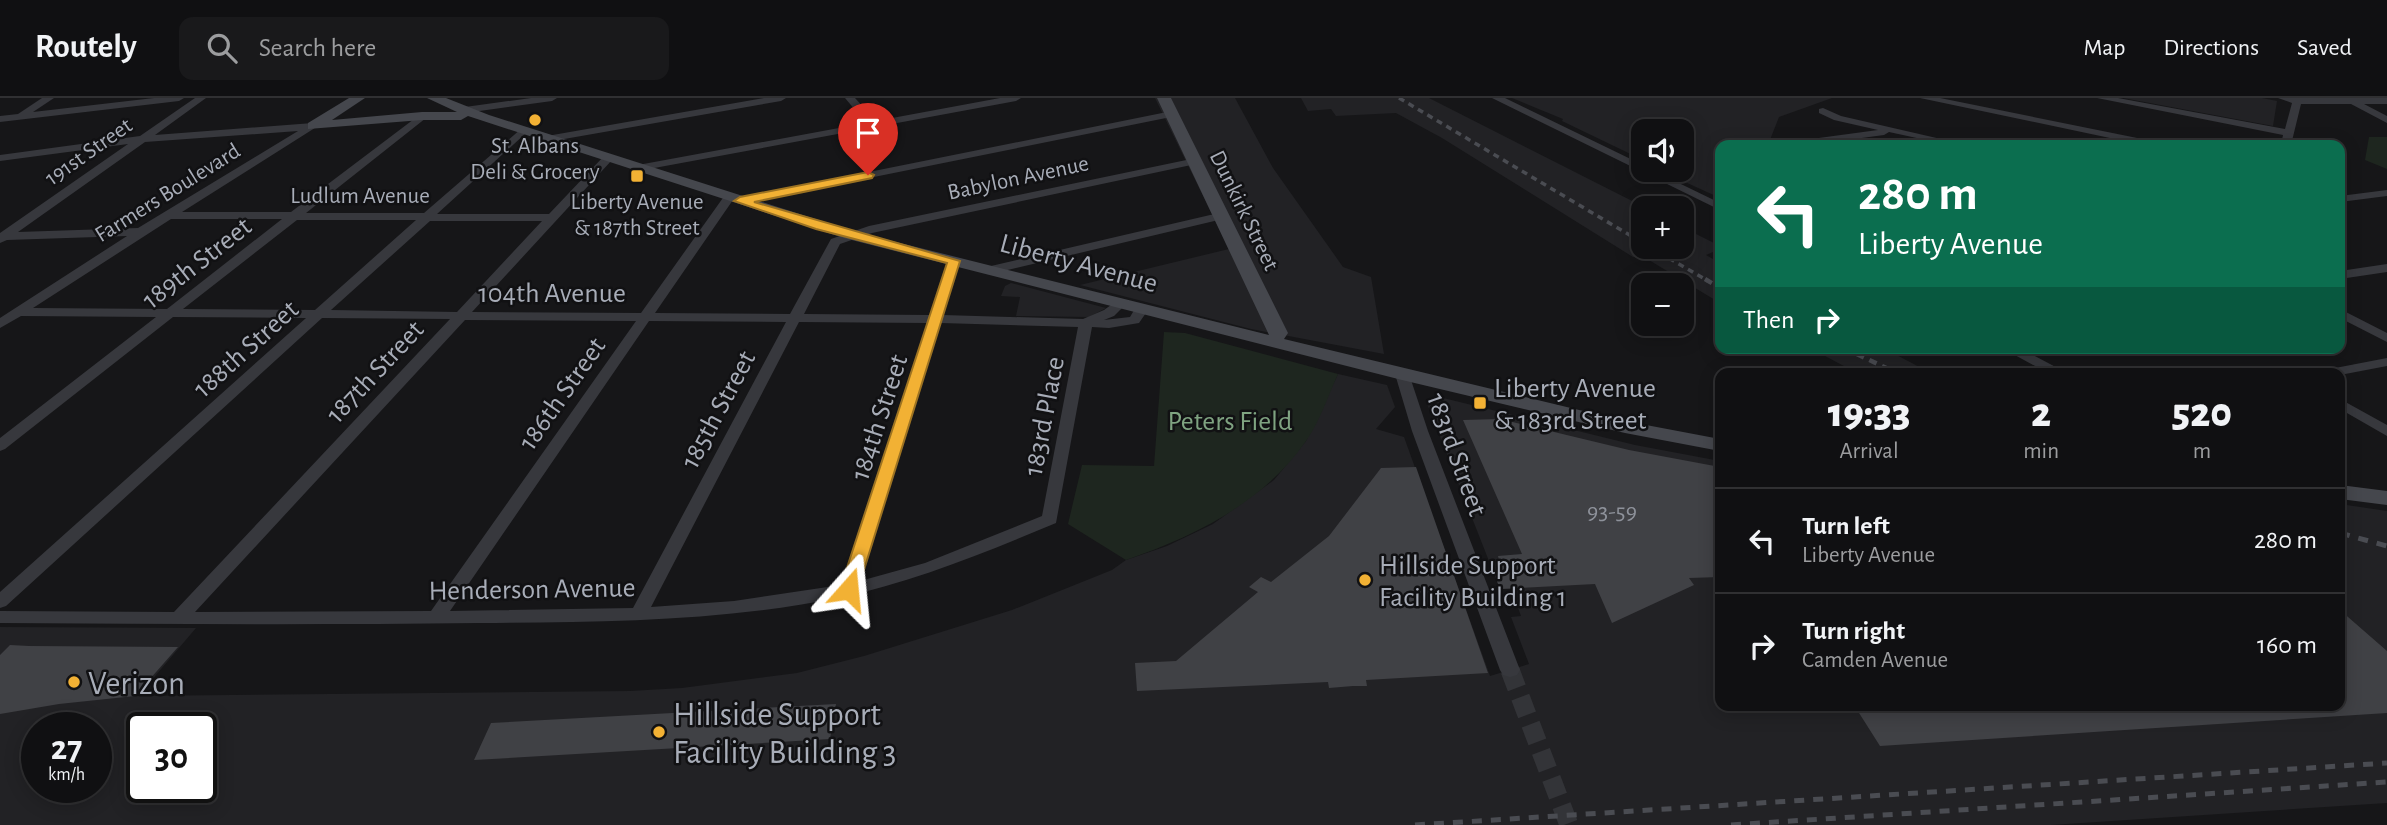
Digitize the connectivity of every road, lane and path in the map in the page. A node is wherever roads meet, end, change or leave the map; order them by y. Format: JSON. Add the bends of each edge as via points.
{"nodes":[{"id":1,"x":49,"y":98,"type":"edge"},
{"id":2,"x":179,"y":98,"type":"edge"},
{"id":3,"x":201,"y":98,"type":"edge"},
{"id":4,"x":358,"y":98,"type":"edge"},
{"id":5,"x":434,"y":98,"type":"edge"},
{"id":6,"x":523,"y":98,"type":"edge"},
{"id":7,"x":552,"y":98,"type":"edge"},
{"id":8,"x":781,"y":98,"type":"edge"},
{"id":9,"x":850,"y":98,"type":"edge"},
{"id":10,"x":1016,"y":98,"type":"edge"},
{"id":11,"x":1164,"y":98,"type":"edge"},
{"id":12,"x":1497,"y":98,"type":"edge"},
{"id":13,"x":1925,"y":98,"type":"edge"},
{"id":14,"x":2102,"y":98,"type":"edge"},
{"id":15,"x":2283,"y":98,"type":"edge"},
{"id":16,"x":158,"y":99,"type":"edge"},
{"id":17,"x":2348,"y":99,"type":"edge"},
{"id":18,"x":2297,"y":101,"type":"junction"},
{"id":19,"x":2387,"y":101,"type":"edge"},
{"id":20,"x":465,"y":110,"type":"junction"},
{"id":21,"x":1823,"y":111,"type":"dead end"},
{"id":22,"x":1172,"y":114,"type":"junction"},
{"id":23,"x":422,"y":116,"type":"junction"},
{"id":24,"x":18,"y":117,"type":"junction"},
{"id":25,"x":484,"y":118,"type":"junction"},
{"id":26,"x":0,"y":119,"type":"edge"},
{"id":27,"x":2387,"y":120,"type":"edge"},
{"id":28,"x":873,"y":124,"type":"junction"},
{"id":29,"x":313,"y":126,"type":"junction"},
{"id":30,"x":1894,"y":130,"type":"junction"},
{"id":31,"x":522,"y":131,"type":"junction"},
{"id":32,"x":143,"y":139,"type":"junction"},
{"id":33,"x":547,"y":139,"type":"junction"},
{"id":34,"x":2287,"y":139,"type":"edge"},
{"id":35,"x":1824,"y":140,"type":"edge"},
{"id":36,"x":1939,"y":140,"type":"edge"},
{"id":37,"x":2132,"y":140,"type":"edge"},
{"id":38,"x":0,"y":158,"type":"edge"},
{"id":39,"x":608,"y":159,"type":"junction"},
{"id":40,"x":1196,"y":161,"type":"junction"},
{"id":41,"x":1631,"y":163,"type":"edge"},
{"id":42,"x":638,"y":168,"type":"junction"},
{"id":43,"x":1670,"y":182,"type":"edge"},
{"id":44,"x":2387,"y":193,"type":"edge"},
{"id":45,"x":2345,"y":198,"type":"edge"},
{"id":46,"x":734,"y":199,"type":"junction"},
{"id":47,"x":1715,"y":204,"type":"edge"},
{"id":48,"x":168,"y":215,"type":"junction"},
{"id":49,"x":295,"y":216,"type":"junction"},
{"id":50,"x":1223,"y":216,"type":"junction"},
{"id":51,"x":426,"y":217,"type":"junction"},
{"id":52,"x":552,"y":218,"type":"junction"},
{"id":53,"x":141,"y":232,"type":"junction"},
{"id":54,"x":850,"y":235,"type":"junction"},
{"id":55,"x":1,"y":237,"type":"edge"},
{"id":56,"x":954,"y":261,"type":"junction"},
{"id":57,"x":2387,"y":268,"type":"edge"},
{"id":58,"x":991,"y":270,"type":"junction"},
{"id":59,"x":2345,"y":274,"type":"edge"},
{"id":60,"x":1118,"y":304,"type":"junction"},
{"id":61,"x":1141,"y":310,"type":"junction"},
{"id":62,"x":18,"y":312,"type":"junction"},
{"id":63,"x":169,"y":313,"type":"junction"},
{"id":64,"x":318,"y":314,"type":"junction"},
{"id":65,"x":461,"y":316,"type":"junction"},
{"id":66,"x":2345,"y":316,"type":"edge"},
{"id":67,"x":646,"y":317,"type":"junction"},
{"id":68,"x":794,"y":319,"type":"junction"},
{"id":69,"x":937,"y":320,"type":"junction"},
{"id":70,"x":1086,"y":322,"type":"junction"},
{"id":71,"x":0,"y":324,"type":"edge"},
{"id":72,"x":2387,"y":338,"type":"edge"},
{"id":73,"x":1273,"y":342,"type":"junction"},
{"id":74,"x":2021,"y":354,"type":"edge"},
{"id":75,"x":2387,"y":362,"type":"edge"},
{"id":76,"x":2050,"y":368,"type":"edge"},
{"id":77,"x":2345,"y":370,"type":"edge"},
{"id":78,"x":1402,"y":374,"type":"junction"},
{"id":79,"x":2345,"y":406,"type":"edge"},
{"id":80,"x":2387,"y":431,"type":"edge"},
{"id":81,"x":1715,"y":444,"type":"edge"},
{"id":82,"x":0,"y":446,"type":"edge"},
{"id":83,"x":2345,"y":493,"type":"edge"},
{"id":84,"x":2387,"y":498,"type":"edge"},
{"id":85,"x":1050,"y":519,"type":"joint"},
{"id":86,"x":849,"y":589,"type":"junction"},
{"id":87,"x":0,"y":603,"type":"edge"},
{"id":88,"x":638,"y":615,"type":"junction"},
{"id":89,"x":0,"y":617,"type":"edge"},
{"id":90,"x":436,"y":617,"type":"junction"},
{"id":91,"x":178,"y":619,"type":"junction"},
{"id":92,"x":1510,"y":670,"type":"tunnel mouth"}],
"edges":[{"from":1,"to":24,"type":"street"},
{"from":2,"to":16,"type":"street"},
{"from":3,"to":32,"type":"street","name":"191st Street"},
{"from":4,"to":29,"type":"main road","name":"Farmers Boulevard"},
{"from":5,"to":20,"type":"main road","name":"Liberty Avenue"},
{"from":6,"to":20,"type":"street"},
{"from":7,"to":20,"type":"street"},
{"from":8,"to":33,"type":"street"},
{"from":9,"to":28,"type":"street"},
{"from":10,"to":28,"type":"street"},
{"from":11,"to":22,"type":"main road","name":"Dunkirk Street"},
{"from":12,"to":41,"type":"street"},
{"from":13,"to":37,"type":"street"},
{"from":14,"to":34,"type":"street"},
{"from":15,"to":18,"type":"street"},
{"from":16,"to":24,"type":"street"},
{"from":17,"to":18,"type":"street"},
{"from":17,"to":19,"type":"street"},
{"from":17,"to":27,"type":"street"},
{"from":18,"to":34,"type":"street"},
{"from":20,"to":25,"type":"main road","name":"Liberty Avenue"},
{"from":21,"to":30,"type":"street"},
{"from":22,"to":40,"type":"main road","name":"Dunkirk Street"},
{"from":22,"to":46,"type":"street"},
{"from":23,"to":25,"type":"main road"},
{"from":23,"to":29,"type":"main road"},
{"from":23,"to":49,"type":"street","name":"189th Street"},
{"from":24,"to":26,"type":"street"},
{"from":25,"to":31,"type":"main road","name":"Liberty Avenue"},
{"from":28,"to":42,"type":"street"},
{"from":29,"to":32,"type":"street"},
{"from":29,"to":48,"type":"street","name":"Farmers Boulevard"},
{"from":30,"to":35,"type":"street"},
{"from":30,"to":36,"type":"street"},
{"from":31,"to":33,"type":"main road","name":"Liberty Avenue"},
{"from":31,"to":51,"type":"street","name":"188th Street"},
{"from":32,"to":38,"type":"street"},
{"from":32,"to":55,"type":"street","name":"191st Street"},
{"from":33,"to":39,"type":"main road","name":"Liberty Avenue"},
{"from":39,"to":42,"type":"main road","name":"Liberty Avenue"},
{"from":39,"to":52,"type":"street","name":"187th Street"},
{"from":40,"to":50,"type":"main road","name":"Dunkirk Street"},
{"from":40,"to":54,"type":"street","name":"Babylon Avenue"},
{"from":42,"to":46,"type":"main road","name":"Liberty Avenue"},
{"from":43,"to":47,"type":"street"},
{"from":44,"to":45,"type":"street"},
{"from":46,"to":54,"type":"main road","name":"Liberty Avenue"},
{"from":46,"to":67,"type":"street","name":"186th Street"},
{"from":48,"to":49,"type":"street","name":"Ludlum Avenue"},
{"from":48,"to":53,"type":"street","name":"Farmers Boulevard"},
{"from":49,"to":51,"type":"street","name":"Ludlum Avenue"},
{"from":49,"to":63,"type":"street","name":"189th Street"},
{"from":50,"to":58,"type":"street"},
{"from":50,"to":73,"type":"main road","name":"Dunkirk Street","via":[[1279,333]]},
{"from":51,"to":52,"type":"street","name":"Ludlum Avenue"},
{"from":51,"to":64,"type":"street","name":"188th Street"},
{"from":52,"to":65,"type":"street","name":"187th Street"},
{"from":53,"to":55,"type":"street"},
{"from":53,"to":62,"type":"street","name":"Farmers Boulevard"},
{"from":54,"to":56,"type":"main road","name":"Liberty Avenue"},
{"from":54,"to":68,"type":"street","name":"185th Street","via":[[835,242]]},
{"from":56,"to":58,"type":"main road","name":"Liberty Avenue"},
{"from":56,"to":69,"type":"street","name":"184th Street"},
{"from":57,"to":59,"type":"street"},
{"from":58,"to":60,"type":"main road","name":"Liberty Avenue"},
{"from":60,"to":61,"type":"main road","name":"Liberty Avenue"},
{"from":60,"to":70,"type":"street","name":"104th Avenue"},
{"from":61,"to":70,"type":"street","name":"104th Avenue","via":[[1126,323]]},
{"from":61,"to":73,"type":"main road","name":"Liberty Avenue"},
{"from":62,"to":63,"type":"street","name":"104th Avenue"},
{"from":62,"to":71,"type":"street","name":"Farmers Boulevard"},
{"from":63,"to":64,"type":"street","name":"104th Avenue"},
{"from":63,"to":82,"type":"street","name":"189th Street"},
{"from":64,"to":65,"type":"street","name":"104th Avenue"},
{"from":64,"to":87,"type":"street","name":"188th Street"},
{"from":65,"to":67,"type":"street","name":"104th Avenue"},
{"from":65,"to":91,"type":"street","name":"187th Street"},
{"from":66,"to":72,"type":"street"},
{"from":67,"to":68,"type":"street","name":"104th Avenue"},
{"from":67,"to":90,"type":"street","name":"186th Street"},
{"from":68,"to":69,"type":"street","name":"104th Avenue"},
{"from":68,"to":88,"type":"street","name":"185th Street"},
{"from":69,"to":70,"type":"street","name":"104th Avenue"},
{"from":69,"to":86,"type":"street","name":"184th Street"},
{"from":70,"to":85,"type":"street","name":"183rd Place"},
{"from":73,"to":78,"type":"main road","name":"Liberty Avenue"},
{"from":74,"to":76,"type":"street"},
{"from":75,"to":77,"type":"street"},
{"from":78,"to":81,"type":"main road","name":"Liberty Avenue"},
{"from":78,"to":92,"type":"street","name":"183rd Street"},
{"from":79,"to":80,"type":"street"},
{"from":83,"to":84,"type":"main road"},
{"from":85,"to":86,"type":"street","name":"Henderson Avenue","via":[[943,564]]},
{"from":86,"to":88,"type":"street","name":"Henderson Avenue","via":[[749,607]]},
{"from":88,"to":90,"type":"street","name":"Henderson Avenue"},
{"from":89,"to":91,"type":"street","name":"Henderson Avenue"},
{"from":90,"to":91,"type":"street","name":"Henderson Avenue"}]}
